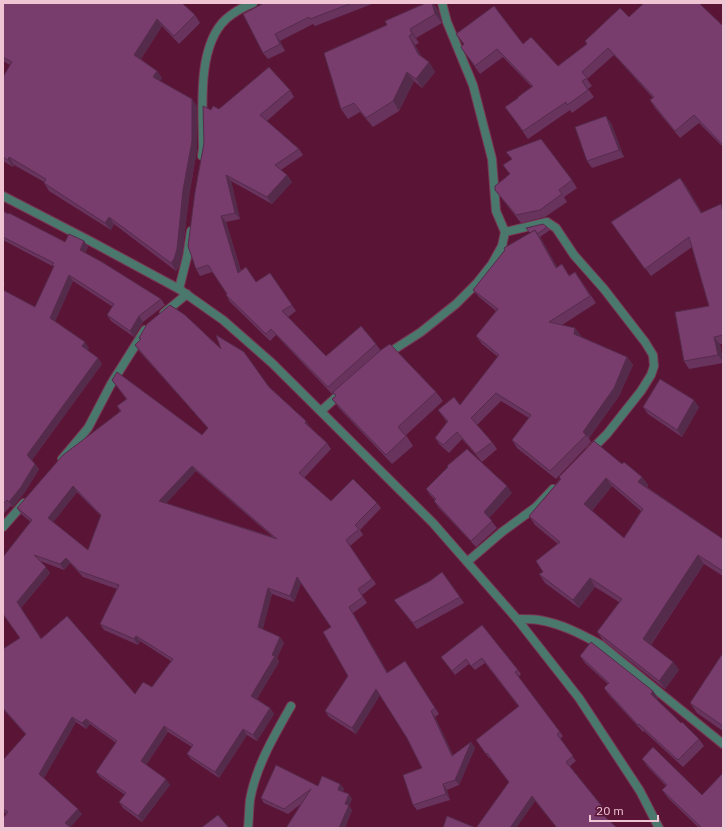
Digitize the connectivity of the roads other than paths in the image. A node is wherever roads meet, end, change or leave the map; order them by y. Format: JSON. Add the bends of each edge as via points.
{"nodes":[{"id":1,"x":253,"y":3,"type":"edge"},
{"id":2,"x":442,"y":3,"type":"edge"},
{"id":3,"x":201,"y":163,"type":"edge"},
{"id":4,"x":3,"y":196,"type":"edge"},
{"id":5,"x":192,"y":224,"type":"edge"},
{"id":6,"x":505,"y":232,"type":"junction"},
{"id":7,"x":178,"y":289,"type":"junction"},
{"id":8,"x":187,"y":294,"type":"junction"},
{"id":9,"x":380,"y":360,"type":"edge"},
{"id":10,"x":344,"y":390,"type":"edge"},
{"id":11,"x":321,"y":411,"type":"junction"},
{"id":12,"x":586,"y":455,"type":"edge"},
{"id":13,"x":55,"y":466,"type":"edge"},
{"id":14,"x":561,"y":481,"type":"edge"},
{"id":15,"x":27,"y":500,"type":"edge"},
{"id":16,"x":3,"y":528,"type":"edge"},
{"id":17,"x":467,"y":562,"type":"junction"},
{"id":18,"x":517,"y":619,"type":"junction"},
{"id":19,"x":291,"y":706,"type":"dead end"},
{"id":20,"x":723,"y":744,"type":"edge"},
{"id":21,"x":248,"y":828,"type":"edge"},
{"id":22,"x":659,"y":828,"type":"edge"}],
"edges":[{"from":1,"to":3,"type":"street","via":[[235,12],[218,29],[207,55],[202,94],[204,149]]},
{"from":2,"to":6,"type":"street","via":[[447,22],[473,85],[492,158],[496,211]]},
{"from":4,"to":7,"type":"street"},
{"from":5,"to":7,"type":"street"},
{"from":6,"to":9,"type":"street","via":[[502,246],[477,283],[456,304]]},
{"from":6,"to":12,"type":"street","via":[[547,222],[556,228],[574,255],[604,289],[653,355],[654,366],[651,375],[641,391],[607,434]]},
{"from":7,"to":8,"type":"street"},
{"from":8,"to":11,"type":"street","via":[[223,320]]},
{"from":8,"to":13,"type":"street","via":[[147,326],[111,384],[88,428]]},
{"from":10,"to":11,"type":"street"},
{"from":11,"to":17,"type":"street","via":[[433,523]]},
{"from":14,"to":17,"type":"street","via":[[536,507]]},
{"from":15,"to":16,"type":"street"},
{"from":17,"to":18,"type":"street"},
{"from":18,"to":20,"type":"street","via":[[557,624],[579,633],[600,646]]},
{"from":18,"to":22,"type":"street","via":[[579,698],[640,791]]},
{"from":19,"to":21,"type":"street","via":[[269,744],[258,771],[250,800]]}]}
